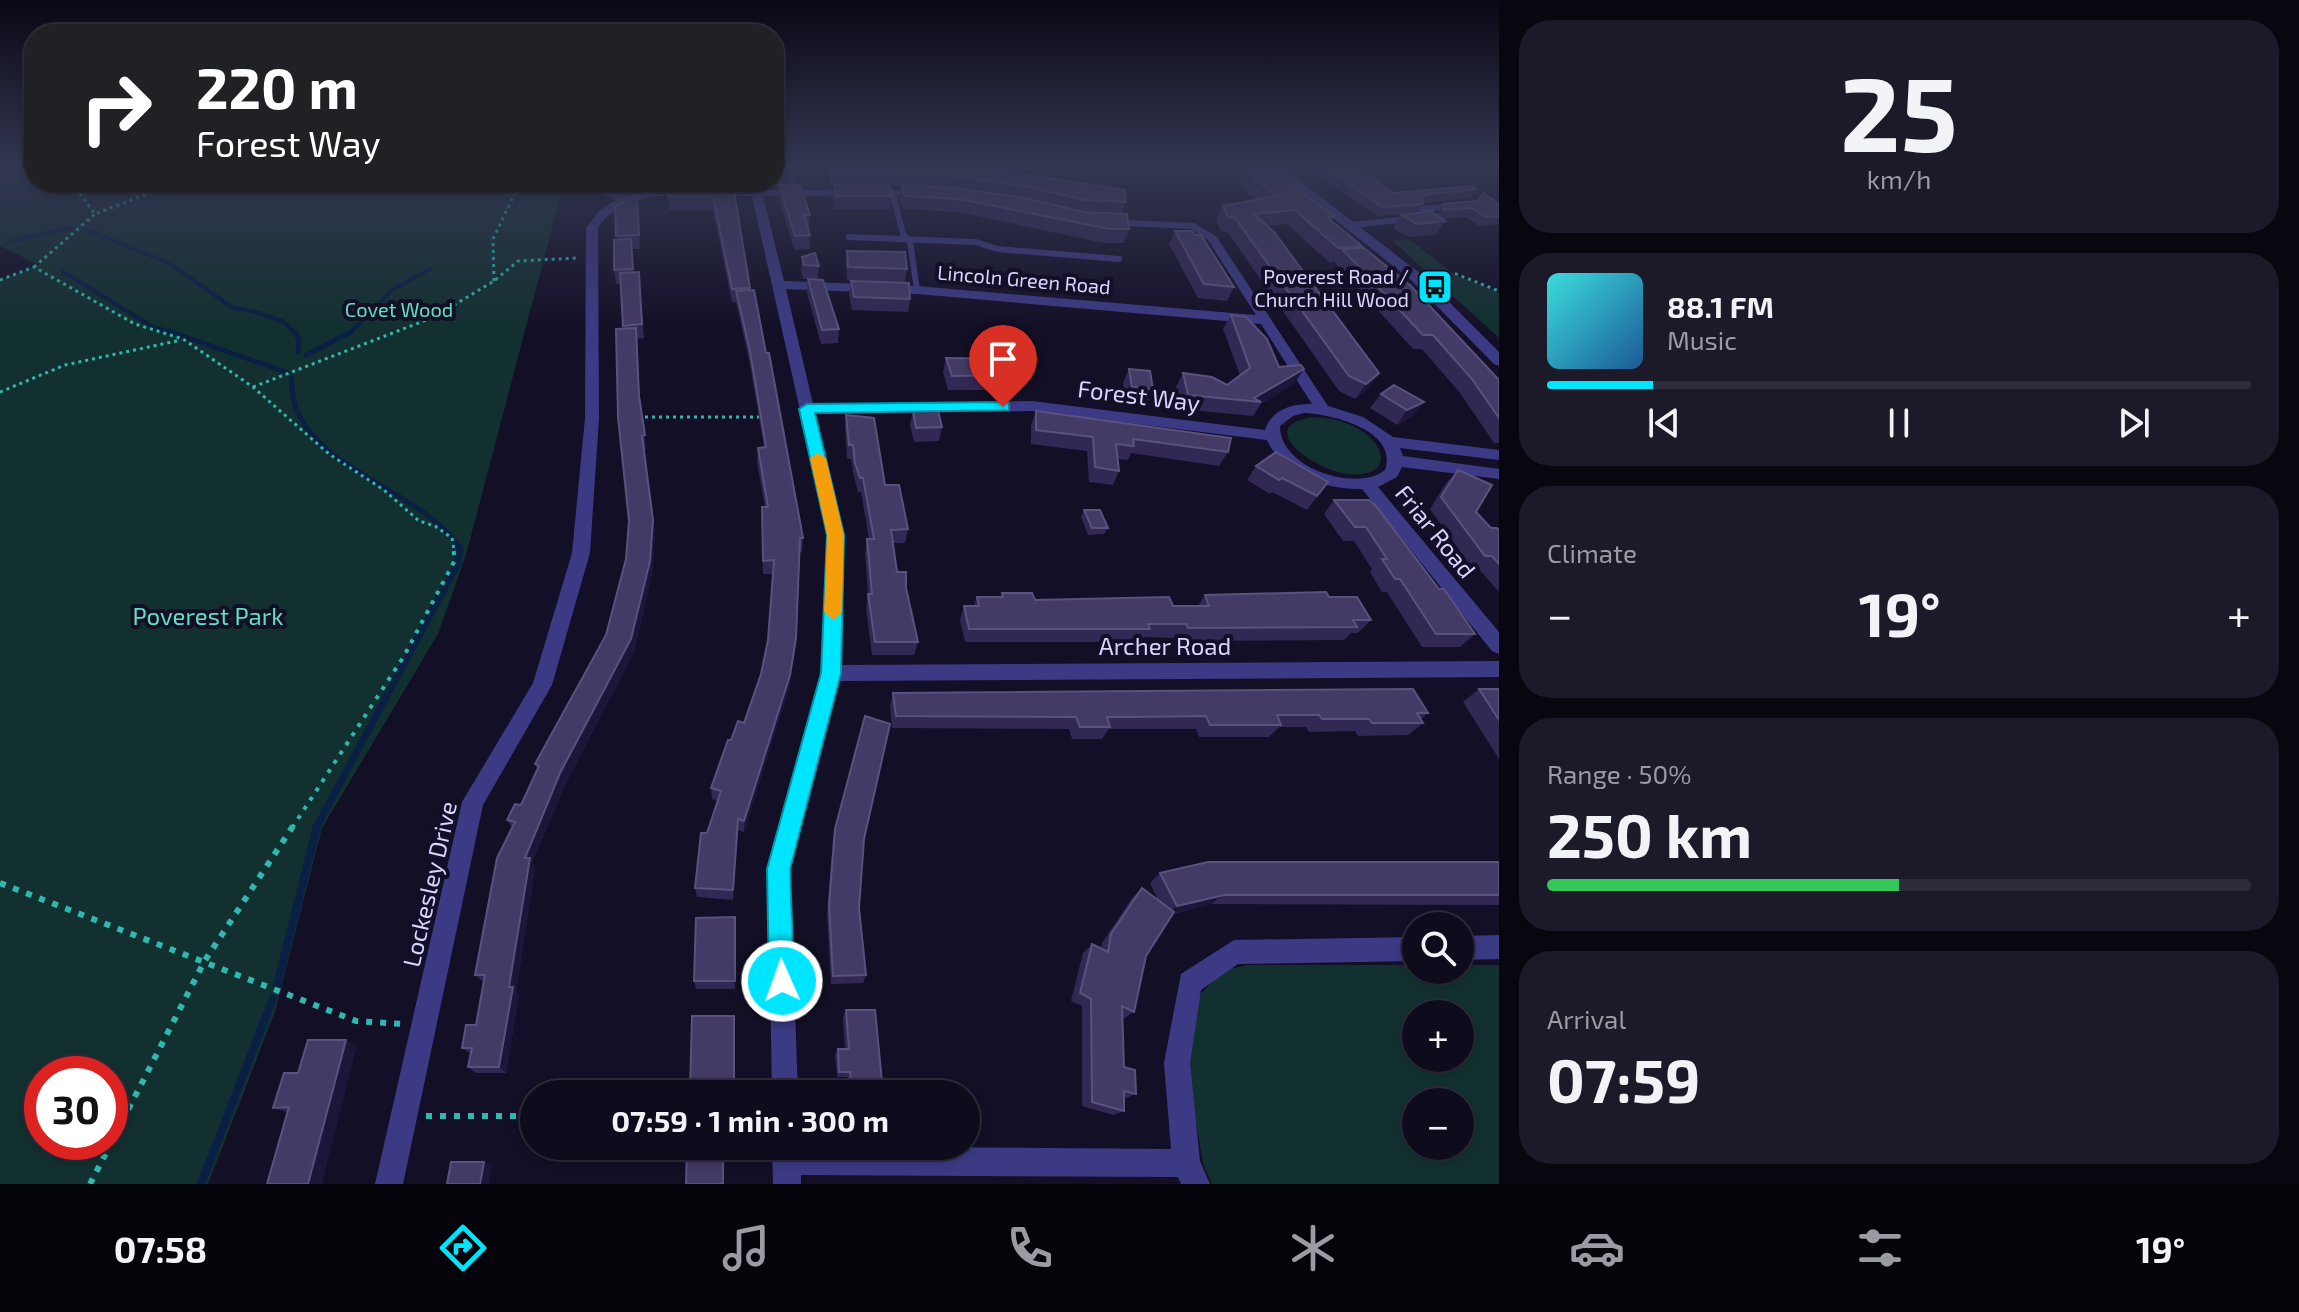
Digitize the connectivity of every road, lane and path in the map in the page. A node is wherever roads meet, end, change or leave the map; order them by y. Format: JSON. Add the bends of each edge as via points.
{"nodes":[{"id":1,"x":88,"y":220,"type":"edge"},
{"id":2,"x":502,"y":220,"type":"edge"},
{"id":3,"x":596,"y":220,"type":"edge"},
{"id":4,"x":764,"y":220,"type":"edge"},
{"id":5,"x":901,"y":220,"type":"edge"},
{"id":6,"x":1098,"y":220,"type":"edge"},
{"id":7,"x":1346,"y":220,"type":"edge"},
{"id":8,"x":1400,"y":220,"type":"edge"},
{"id":9,"x":1352,"y":225,"type":"junction"},
{"id":10,"x":849,"y":237,"type":"dead end"},
{"id":11,"x":907,"y":238,"type":"junction"},
{"id":12,"x":592,"y":257,"type":"junction"},
{"id":13,"x":1119,"y":259,"type":"dead end"},
{"id":14,"x":34,"y":267,"type":"junction"},
{"id":15,"x":1416,"y":277,"type":"junction"},
{"id":16,"x":0,"y":280,"type":"edge"},
{"id":17,"x":494,"y":281,"type":"junction"},
{"id":18,"x":779,"y":285,"type":"junction"},
{"id":19,"x":917,"y":290,"type":"junction"},
{"id":20,"x":1499,"y":291,"type":"edge"},
{"id":21,"x":1266,"y":320,"type":"junction"},
{"id":22,"x":183,"y":339,"type":"junction"},
{"id":23,"x":1492,"y":346,"type":"edge"},
{"id":24,"x":1499,"y":361,"type":"edge"},
{"id":25,"x":253,"y":387,"type":"junction"},
{"id":26,"x":0,"y":392,"type":"edge"},
{"id":27,"x":807,"y":409,"type":"junction"},
{"id":28,"x":1323,"y":409,"type":"junction"},
{"id":29,"x":638,"y":417,"type":"edge"},
{"id":30,"x":762,"y":417,"type":"edge"},
{"id":31,"x":1272,"y":436,"type":"junction"},
{"id":32,"x":1389,"y":442,"type":"junction"},
{"id":33,"x":1499,"y":455,"type":"edge"},
{"id":34,"x":1397,"y":461,"type":"junction"},
{"id":35,"x":1499,"y":474,"type":"edge"},
{"id":36,"x":1367,"y":484,"type":"junction"},
{"id":37,"x":1499,"y":646,"type":"edge"},
{"id":38,"x":1499,"y":669,"type":"edge"},
{"id":39,"x":831,"y":673,"type":"junction"},
{"id":40,"x":0,"y":883,"type":"edge"},
{"id":41,"x":1499,"y":947,"type":"edge"},
{"id":42,"x":1474,"y":948,"type":"edge"},
{"id":43,"x":1402,"y":949,"type":"edge"},
{"id":44,"x":204,"y":962,"type":"junction"},
{"id":45,"x":422,"y":1025,"type":"junction"},
{"id":46,"x":785,"y":1080,"type":"edge"},
{"id":47,"x":404,"y":1116,"type":"junction"},
{"id":48,"x":520,"y":1116,"type":"edge"},
{"id":49,"x":787,"y":1164,"type":"edge"},
{"id":50,"x":1191,"y":1174,"type":"edge"},
{"id":51,"x":90,"y":1184,"type":"edge"},
{"id":52,"x":389,"y":1184,"type":"edge"}],
"edges":[{"from":1,"to":14,"type":"path"},
{"from":2,"to":17,"type":"path","via":[[493,239]]},
{"from":3,"to":12,"type":"street","name":"Lockesley Drive"},
{"from":4,"to":18,"type":"street"},
{"from":5,"to":11,"type":"lane"},
{"from":6,"to":21,"type":"street","via":[[1175,223],[1203,230]]},
{"from":7,"to":9,"type":"street"},
{"from":8,"to":9,"type":"lane"},
{"from":9,"to":15,"type":"street"},
{"from":10,"to":11,"type":"lane"},
{"from":11,"to":13,"type":"lane"},
{"from":11,"to":19,"type":"lane"},
{"from":12,"to":17,"type":"path","via":[[518,261]]},
{"from":12,"to":45,"type":"street","name":"Lockesley Drive","via":[[592,418],[581,553],[542,685],[473,802]]},
{"from":14,"to":16,"type":"path"},
{"from":14,"to":22,"type":"path","via":[[135,324]]},
{"from":15,"to":20,"type":"path","via":[[1456,274]]},
{"from":15,"to":23,"type":"street"},
{"from":17,"to":25,"type":"path","via":[[434,317]]},
{"from":18,"to":19,"type":"street","name":"Lincoln Green Road"},
{"from":18,"to":27,"type":"street"},
{"from":19,"to":21,"type":"street","name":"Lincoln Green Road"},
{"from":21,"to":28,"type":"street"},
{"from":22,"to":25,"type":"path"},
{"from":22,"to":26,"type":"path","via":[[75,362]]},
{"from":23,"to":24,"type":"street"},
{"from":25,"to":44,"type":"path","via":[[329,454],[419,521],[452,538],[455,560],[404,656]]},
{"from":27,"to":31,"type":"street","name":"Forest Way","via":[[1032,406]]},
{"from":27,"to":39,"type":"street","via":[[836,535]]},
{"from":28,"to":31,"type":"street","via":[[1278,416]]},
{"from":28,"to":32,"type":"street","via":[[1360,421]]},
{"from":29,"to":30,"type":"path"},
{"from":31,"to":36,"type":"street","via":[[1290,460],[1307,471]]},
{"from":32,"to":33,"type":"street"},
{"from":32,"to":34,"type":"street"},
{"from":34,"to":35,"type":"street"},
{"from":34,"to":36,"type":"street","via":[[1394,472]]},
{"from":36,"to":37,"type":"street","name":"Friar Road"},
{"from":38,"to":39,"type":"street","name":"Archer Road"},
{"from":39,"to":46,"type":"street","via":[[779,869]]},
{"from":40,"to":44,"type":"path"},
{"from":41,"to":42,"type":"street"},
{"from":43,"to":50,"type":"street","via":[[1234,952],[1190,983],[1177,1063]]},
{"from":44,"to":45,"type":"path","via":[[356,1021]]},
{"from":44,"to":51,"type":"path"},
{"from":45,"to":47,"type":"street","name":"Lockesley Drive"},
{"from":47,"to":48,"type":"path"},
{"from":47,"to":52,"type":"street","name":"Lockesley Drive"},
{"from":49,"to":50,"type":"street"}]}
